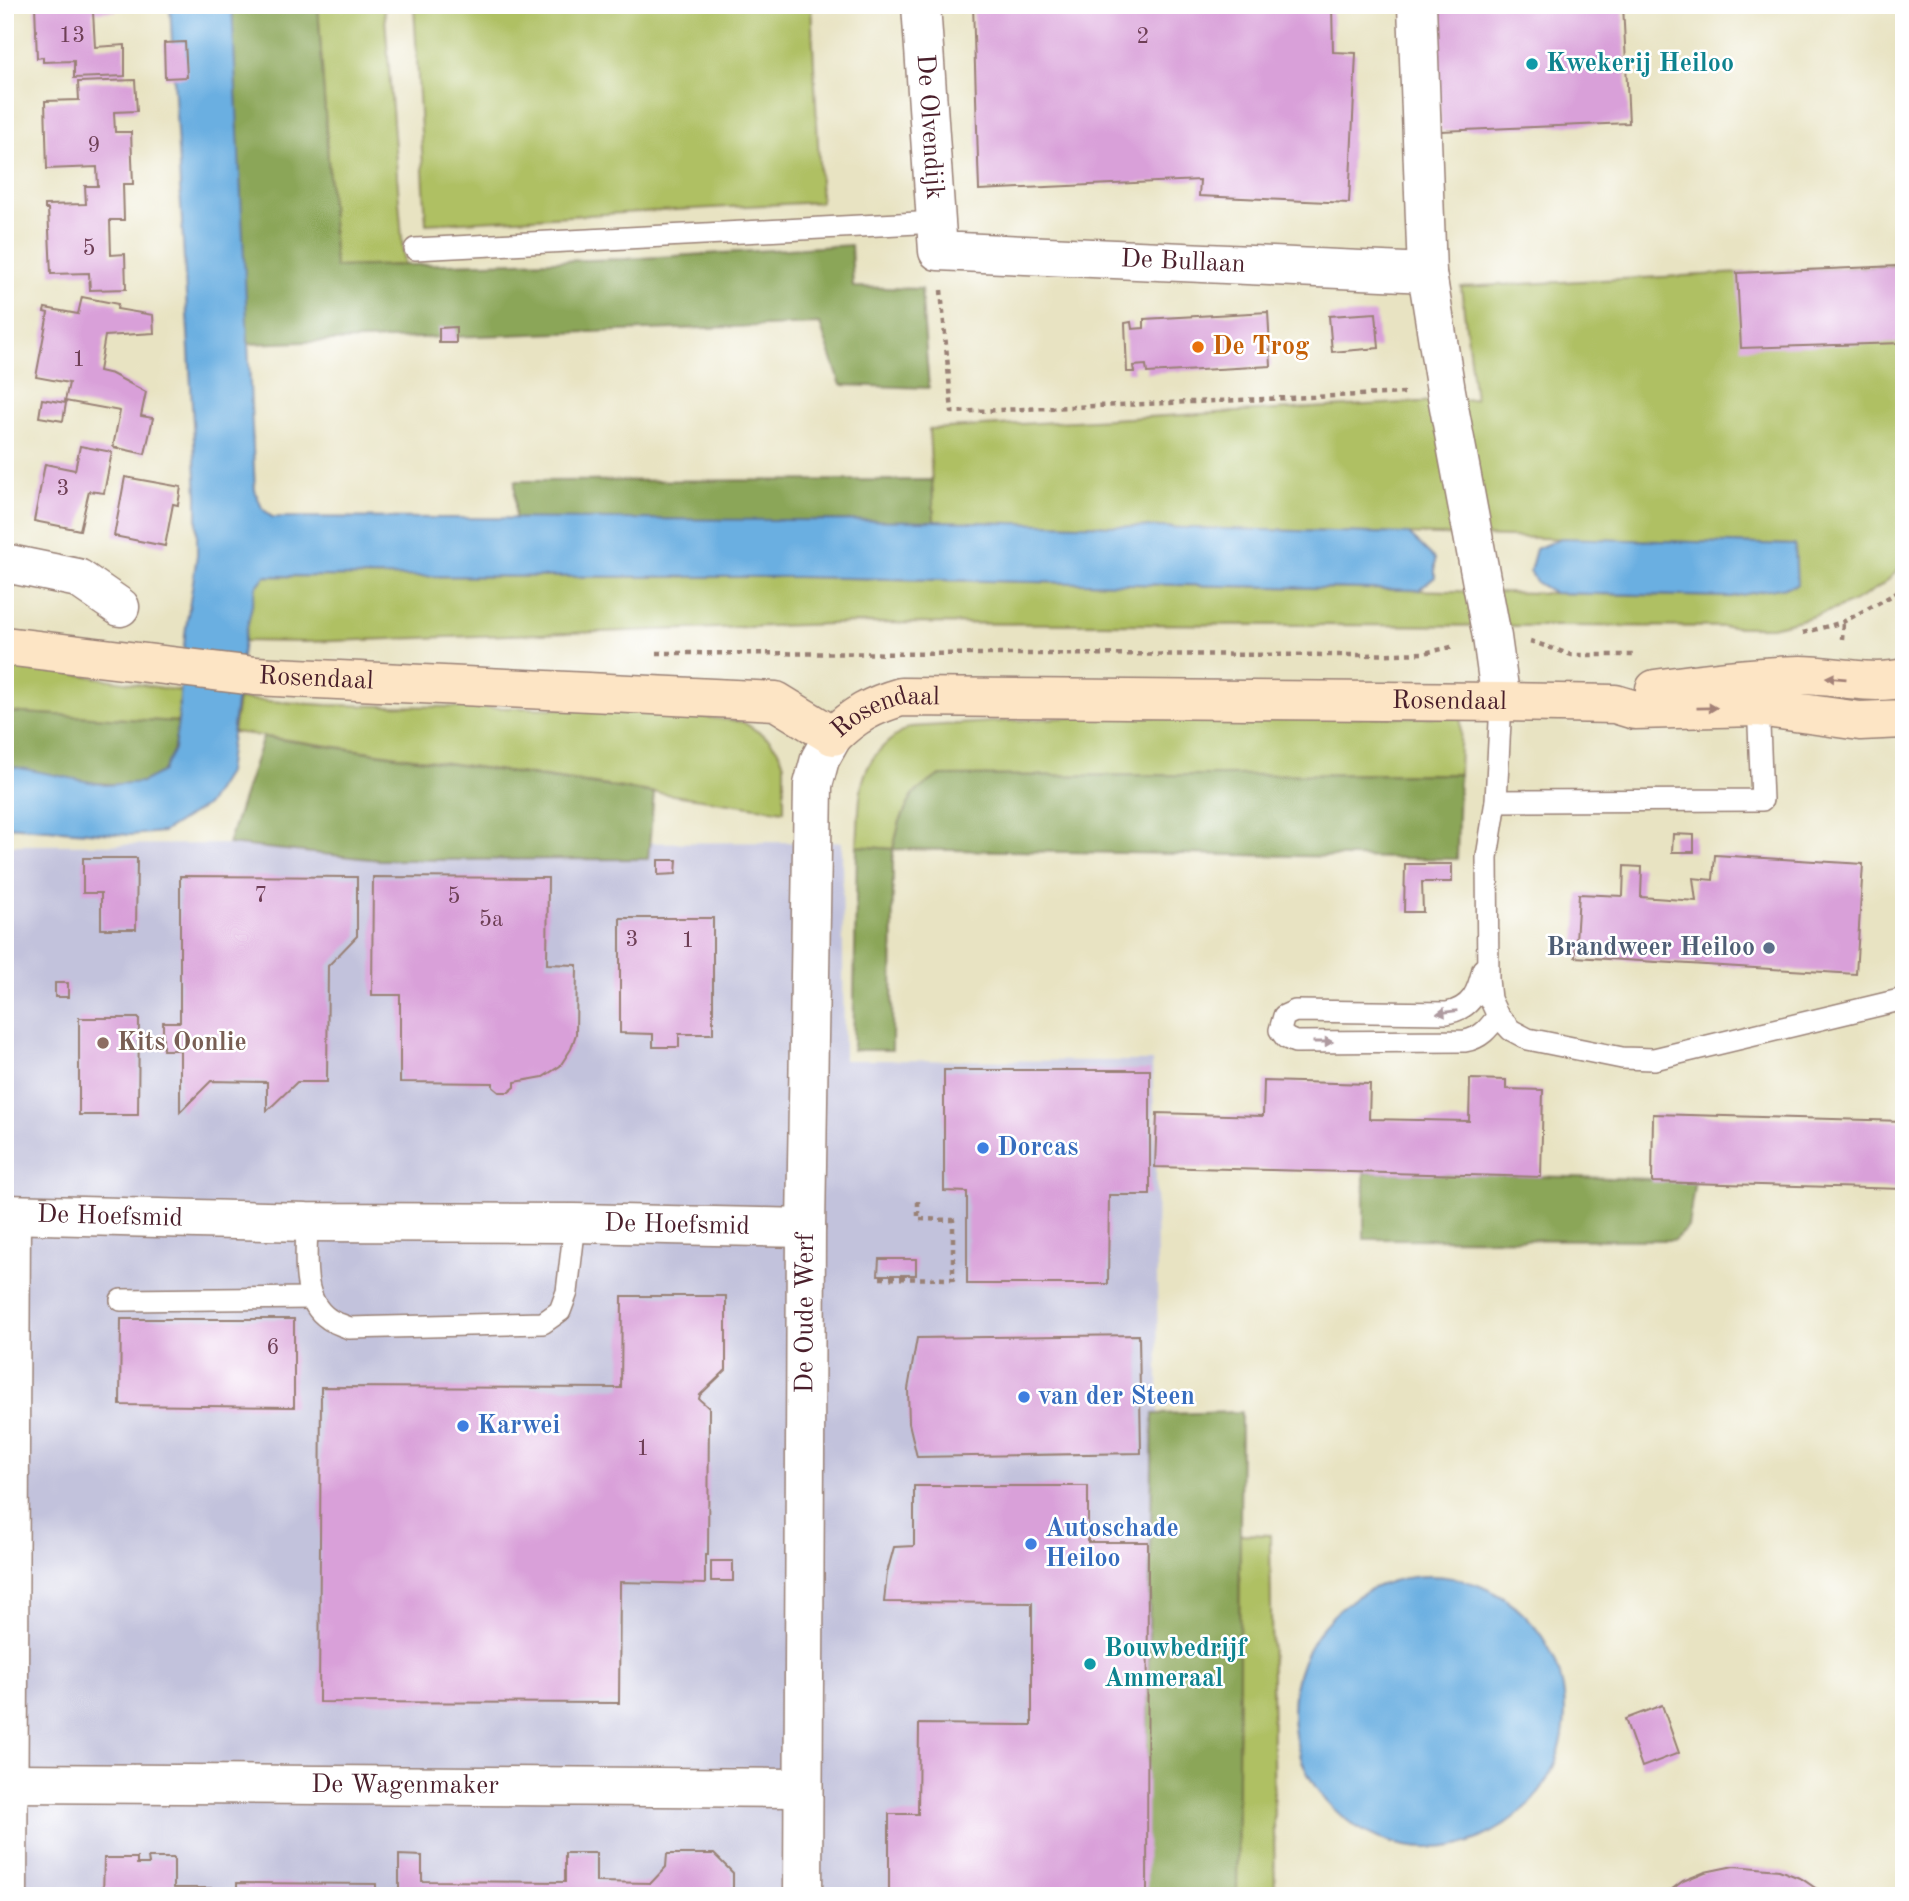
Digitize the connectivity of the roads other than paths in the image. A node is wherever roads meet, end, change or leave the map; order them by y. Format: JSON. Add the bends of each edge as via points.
{"nodes":[{"id":1,"x":921,"y":5,"type":"edge"},
{"id":2,"x":1417,"y":5,"type":"edge"},
{"id":3,"x":937,"y":236,"type":"junction"},
{"id":4,"x":415,"y":249,"type":"dead end"},
{"id":5,"x":1427,"y":273,"type":"junction"},
{"id":6,"x":5,"y":564,"type":"edge"},
{"id":7,"x":120,"y":607,"type":"dead end"},
{"id":8,"x":5,"y":646,"type":"edge"},
{"id":9,"x":1904,"y":678,"type":"edge"},
{"id":10,"x":1757,"y":693,"type":"junction"},
{"id":11,"x":1501,"y":702,"type":"junction"},
{"id":12,"x":1904,"y":719,"type":"edge"},
{"id":13,"x":834,"y":736,"type":"junction"},
{"id":14,"x":1496,"y":801,"type":"junction"},
{"id":15,"x":1488,"y":939,"type":"junction"},
{"id":16,"x":1904,"y":999,"type":"edge"},
{"id":17,"x":1498,"y":1016,"type":"junction"},
{"id":18,"x":8,"y":1214,"type":"edge"},
{"id":19,"x":307,"y":1222,"type":"junction"},
{"id":20,"x":575,"y":1223,"type":"junction"},
{"id":21,"x":806,"y":1228,"type":"junction"},
{"id":22,"x":311,"y":1298,"type":"junction"},
{"id":23,"x":121,"y":1300,"type":"dead end"},
{"id":24,"x":8,"y":1783,"type":"junction"},
{"id":25,"x":803,"y":1788,"type":"junction"},
{"id":26,"x":8,"y":1896,"type":"edge"},
{"id":27,"x":803,"y":1896,"type":"edge"}],
"edges":[{"from":1,"to":3,"type":"street","name":"De Olvendijk"},
{"from":2,"to":5,"type":"street"},
{"from":3,"to":4,"type":"lane"},
{"from":3,"to":5,"type":"street","name":"De Bullaan"},
{"from":5,"to":11,"type":"street"},
{"from":6,"to":7,"type":"street","via":[[78,578]]},
{"from":8,"to":13,"type":"street","name":"Rosendaal","via":[[255,676],[776,701]]},
{"from":9,"to":10,"type":"street","name":"Rosendaal","one_way":true,"via":[[1873,682],[1803,675]]},
{"from":10,"to":11,"type":"street","name":"Rosendaal","via":[[1635,710],[1615,705]]},
{"from":10,"to":12,"type":"street","name":"Rosendaal","via":[[1860,721]]},
{"from":10,"to":14,"type":"lane","via":[[1762,800]]},
{"from":11,"to":13,"type":"street","name":"Rosendaal","via":[[901,697],[867,709]]},
{"from":11,"to":14,"type":"lane"},
{"from":13,"to":21,"type":"street","name":"De Oude Werf","via":[[820,759],[813,785]]},
{"from":14,"to":15,"type":"lane","via":[[1487,857]]},
{"from":15,"to":17,"type":"lane","via":[[1490,999]]},
{"from":15,"to":17,"type":"lane","one_way":true,"via":[[1475,996],[1458,1011],[1295,1011],[1284,1016],[1280,1030],[1286,1038],[1300,1042],[1465,1041],[1484,1034]]},
{"from":16,"to":17,"type":"lane","via":[[1654,1059],[1622,1058],[1528,1039]]},
{"from":18,"to":19,"type":"street","name":"De Hoefsmid"},
{"from":18,"to":24,"type":"street","name":"De Hoefsmid"},
{"from":19,"to":20,"type":"street","name":"De Hoefsmid"},
{"from":19,"to":22,"type":"lane"},
{"from":20,"to":21,"type":"street","name":"De Hoefsmid"},
{"from":20,"to":22,"type":"lane","via":[[567,1292],[560,1311],[543,1323],[349,1328],[328,1319]]},
{"from":21,"to":25,"type":"street","name":"De Oude Werf"},
{"from":22,"to":23,"type":"lane"},
{"from":24,"to":25,"type":"street","name":"De Wagenmaker"},
{"from":24,"to":26,"type":"street","name":"De Hoefsmid"},
{"from":25,"to":27,"type":"street","name":"De Oude Werf"}]}
